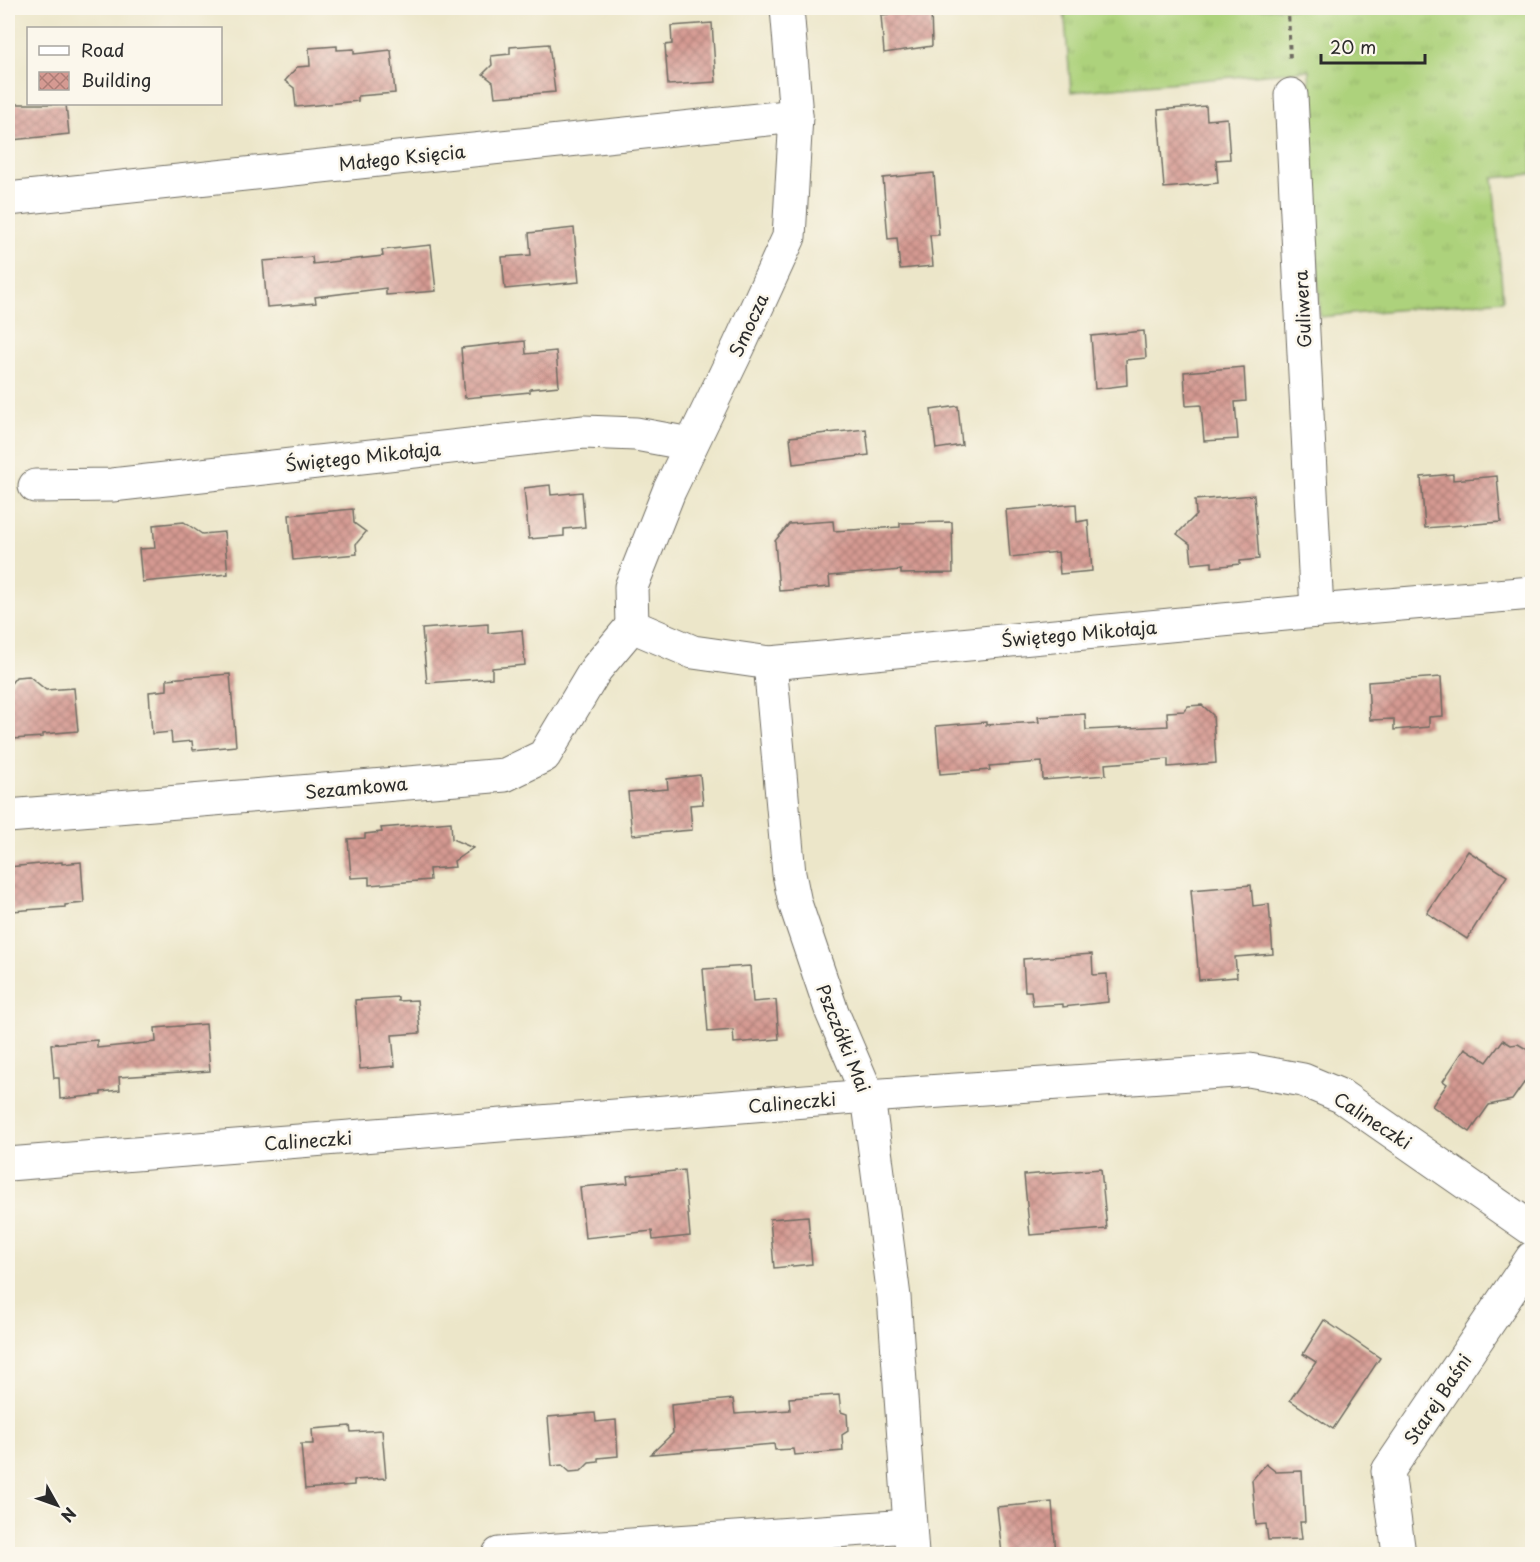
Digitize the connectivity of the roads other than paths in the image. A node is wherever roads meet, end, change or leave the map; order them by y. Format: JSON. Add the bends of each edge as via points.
{"nodes":[{"id":1,"x":788,"y":8,"type":"edge"},
{"id":2,"x":1291,"y":95,"type":"road end"},
{"id":3,"x":796,"y":116,"type":"junction"},
{"id":4,"x":8,"y":199,"type":"edge"},
{"id":5,"x":690,"y":444,"type":"junction"},
{"id":6,"x":35,"y":486,"type":"dead end"},
{"id":7,"x":1533,"y":593,"type":"edge"},
{"id":8,"x":1317,"y":610,"type":"junction"},
{"id":9,"x":632,"y":626,"type":"junction"},
{"id":10,"x":770,"y":663,"type":"junction"},
{"id":11,"x":8,"y":816,"type":"edge"},
{"id":12,"x":868,"y":1096,"type":"junction"},
{"id":13,"x":8,"y":1164,"type":"edge"},
{"id":14,"x":1533,"y":1229,"type":"edge"},
{"id":15,"x":1533,"y":1258,"type":"edge"},
{"id":16,"x":910,"y":1540,"type":"edge"},
{"id":17,"x":499,"y":1554,"type":"edge"},
{"id":18,"x":1398,"y":1554,"type":"edge"}],
"edges":[{"from":1,"to":3,"type":"street","name":"Smocza"},
{"from":2,"to":8,"type":"street","name":"Guliwera"},
{"from":3,"to":4,"type":"street","name":"Małego Księcia"},
{"from":3,"to":5,"type":"street","name":"Smocza","via":[[789,237]]},
{"from":5,"to":6,"type":"street","name":"Świętego Mikołaja","via":[[636,434],[584,432],[112,485]]},
{"from":5,"to":9,"type":"street","name":"Smocza","via":[[631,587]]},
{"from":7,"to":8,"type":"street","name":"Świętego Mikołaja"},
{"from":8,"to":10,"type":"street","name":"Świętego Mikołaja"},
{"from":9,"to":10,"type":"street","name":"Świętego Mikołaja","via":[[693,652]]},
{"from":9,"to":11,"type":"street","name":"Sezamkowa","via":[[596,669],[544,756],[504,775]]},
{"from":10,"to":12,"type":"street","name":"Pszczółki Mai","via":[[795,903],[832,1012]]},
{"from":12,"to":13,"type":"street","name":"Calineczki"},
{"from":12,"to":14,"type":"street","name":"Calineczki","via":[[1249,1070],[1303,1080],[1341,1096]]},
{"from":12,"to":16,"type":"street","name":"Pszczółki Mai","via":[[894,1297]]},
{"from":15,"to":18,"type":"street","name":"Starej Baśni","via":[[1388,1471]]},
{"from":16,"to":17,"type":"street","name":"Pszczółki Mai"}]}
